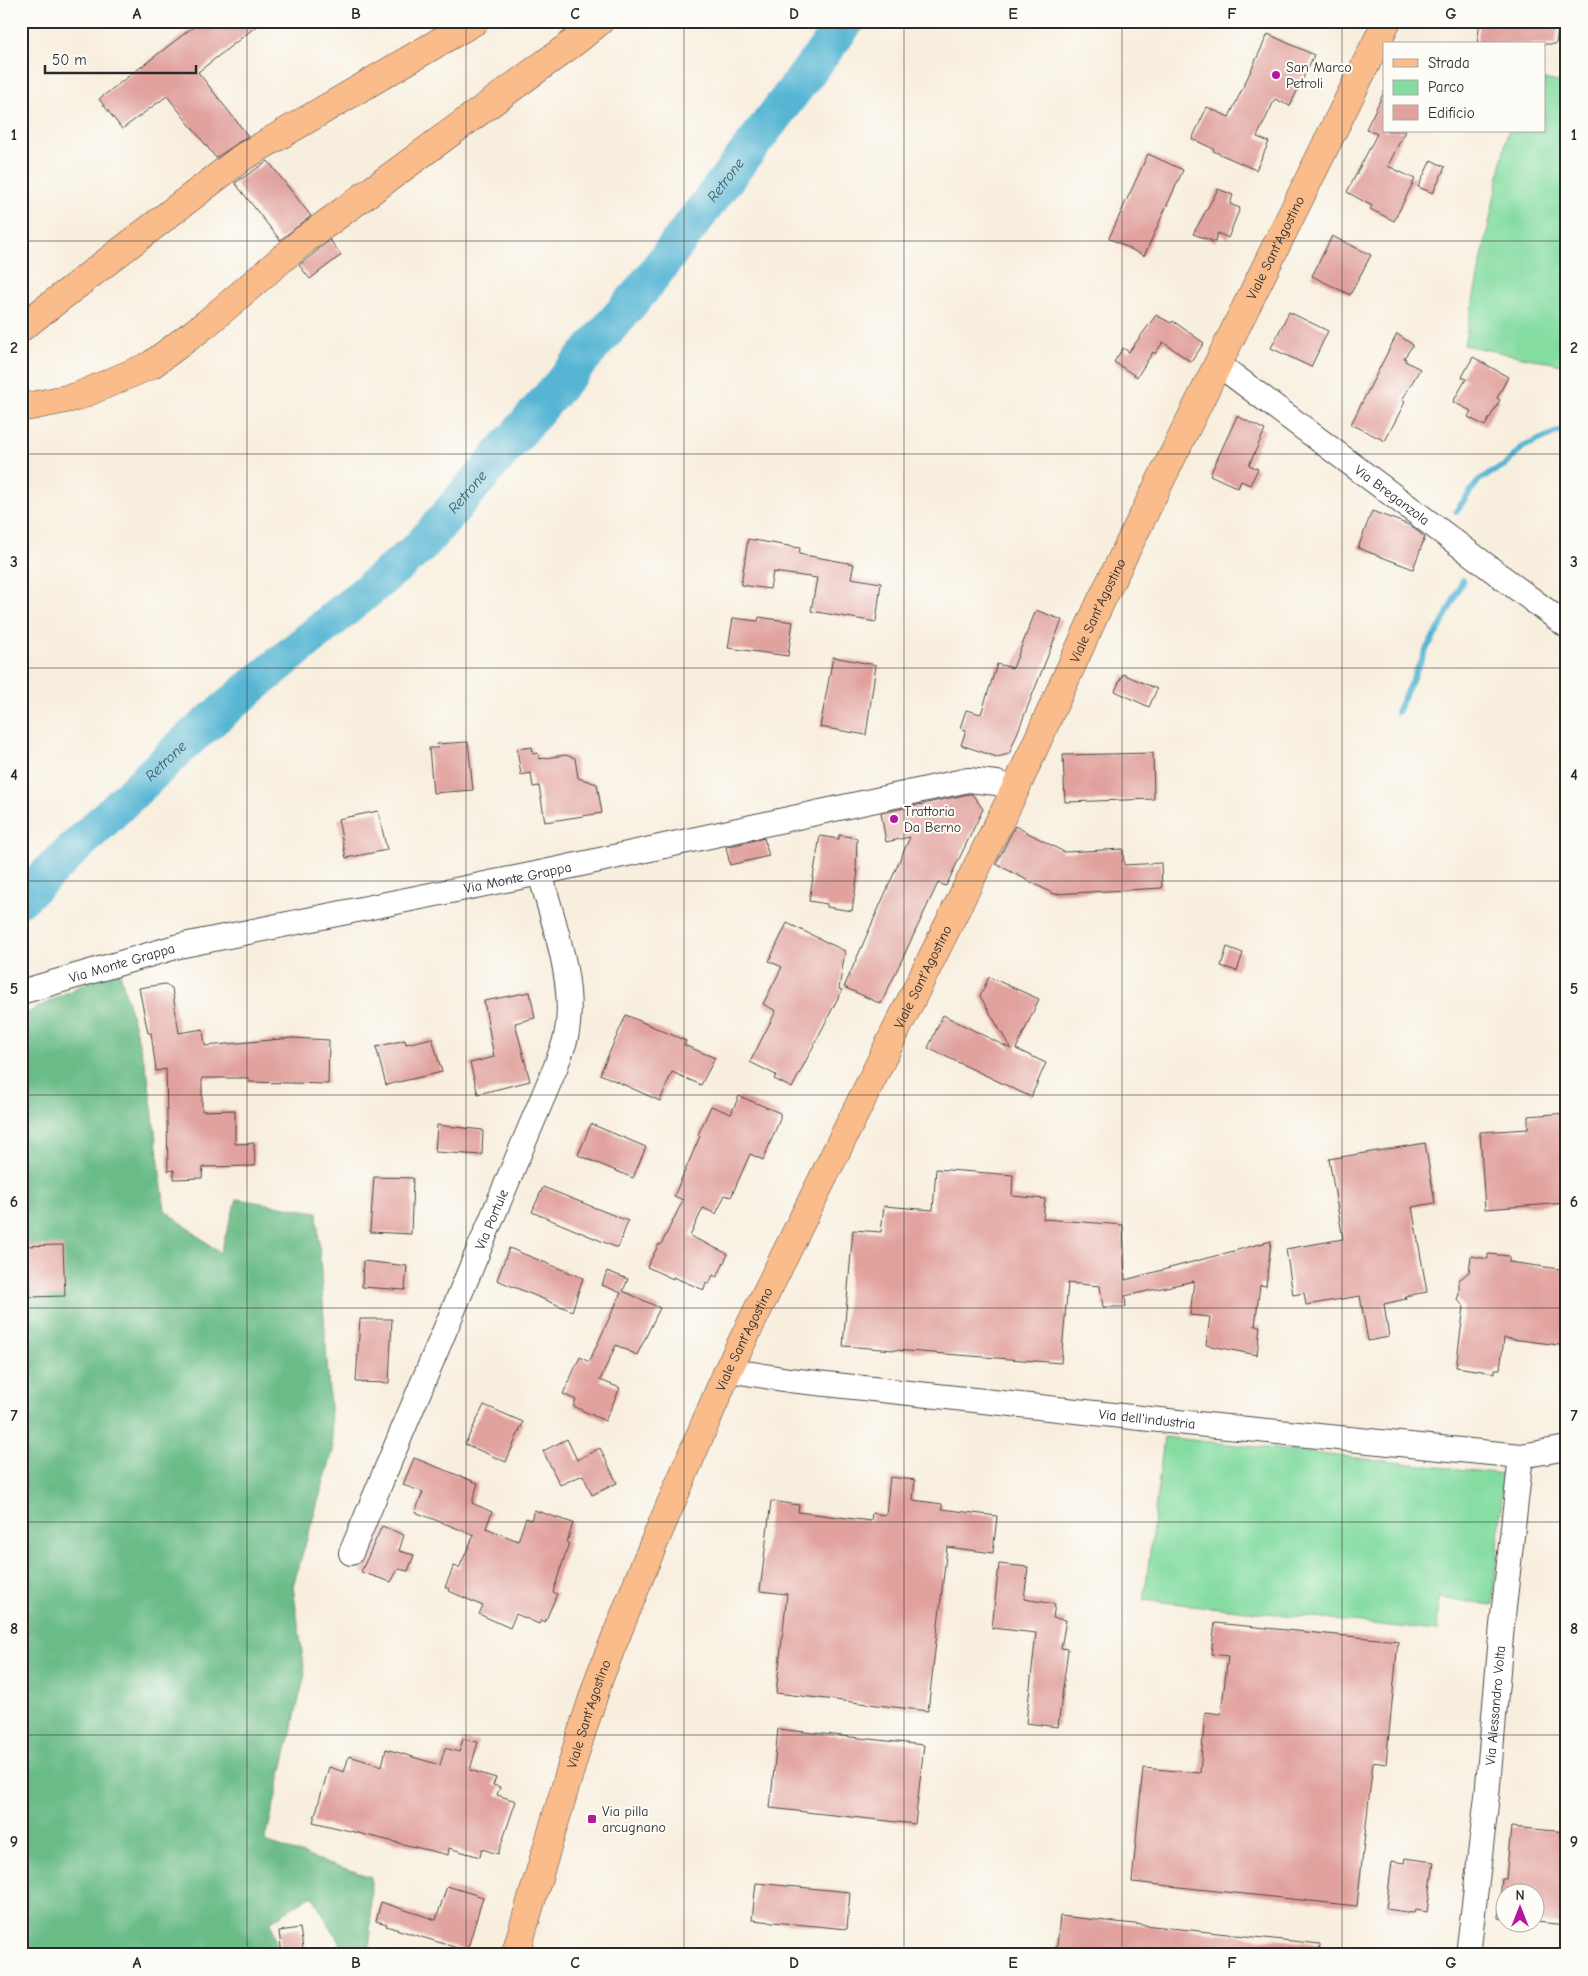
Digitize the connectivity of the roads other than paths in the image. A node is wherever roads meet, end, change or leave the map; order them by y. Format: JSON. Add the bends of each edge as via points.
{"nodes":[{"id":1,"x":475,"y":21,"type":"edge"},
{"id":2,"x":600,"y":21,"type":"edge"},
{"id":3,"x":1387,"y":21,"type":"edge"},
{"id":4,"x":584,"y":31,"type":"edge"},
{"id":5,"x":21,"y":328,"type":"edge"},
{"id":6,"x":1218,"y":364,"type":"junction"},
{"id":7,"x":21,"y":408,"type":"edge"},
{"id":8,"x":1567,"y":626,"type":"edge"},
{"id":9,"x":1015,"y":790,"type":"junction"},
{"id":10,"x":540,"y":873,"type":"junction"},
{"id":11,"x":21,"y":992,"type":"edge"},
{"id":12,"x":728,"y":1370,"type":"junction"},
{"id":13,"x":1567,"y":1448,"type":"edge"},
{"id":14,"x":1521,"y":1456,"type":"junction"},
{"id":15,"x":351,"y":1553,"type":"dead end"},
{"id":16,"x":515,"y":1955,"type":"edge"},
{"id":17,"x":1468,"y":1955,"type":"edge"}],
"edges":[{"from":1,"to":5,"type":"main road","via":[[243,158]]},
{"from":2,"to":4,"type":"main road"},
{"from":3,"to":6,"type":"main road","name":"Viale Sant'Agostino"},
{"from":4,"to":7,"type":"main road","via":[[304,240],[206,324],[151,365],[76,397]]},
{"from":6,"to":8,"type":"street","name":"Via Breganzola"},
{"from":6,"to":9,"type":"main road","name":"Viale Sant'Agostino","via":[[1101,601]]},
{"from":9,"to":10,"type":"street","name":"Via Monte Grappa","via":[[997,783],[968,780]]},
{"from":9,"to":12,"type":"main road","name":"Viale Sant'Agostino"},
{"from":10,"to":11,"type":"street","name":"Via Monte Grappa","via":[[179,946]]},
{"from":10,"to":15,"type":"street","name":"Via Portule","via":[[565,972],[569,1012],[566,1037]]},
{"from":12,"to":14,"type":"street","name":"Via dell'industria","via":[[789,1380]]},
{"from":12,"to":16,"type":"main road","name":"Viale Sant'Agostino","via":[[600,1676]]},
{"from":13,"to":14,"type":"street","name":"Via dell'industria"},
{"from":14,"to":17,"type":"street","name":"Via Alessandro Volta"}]}
